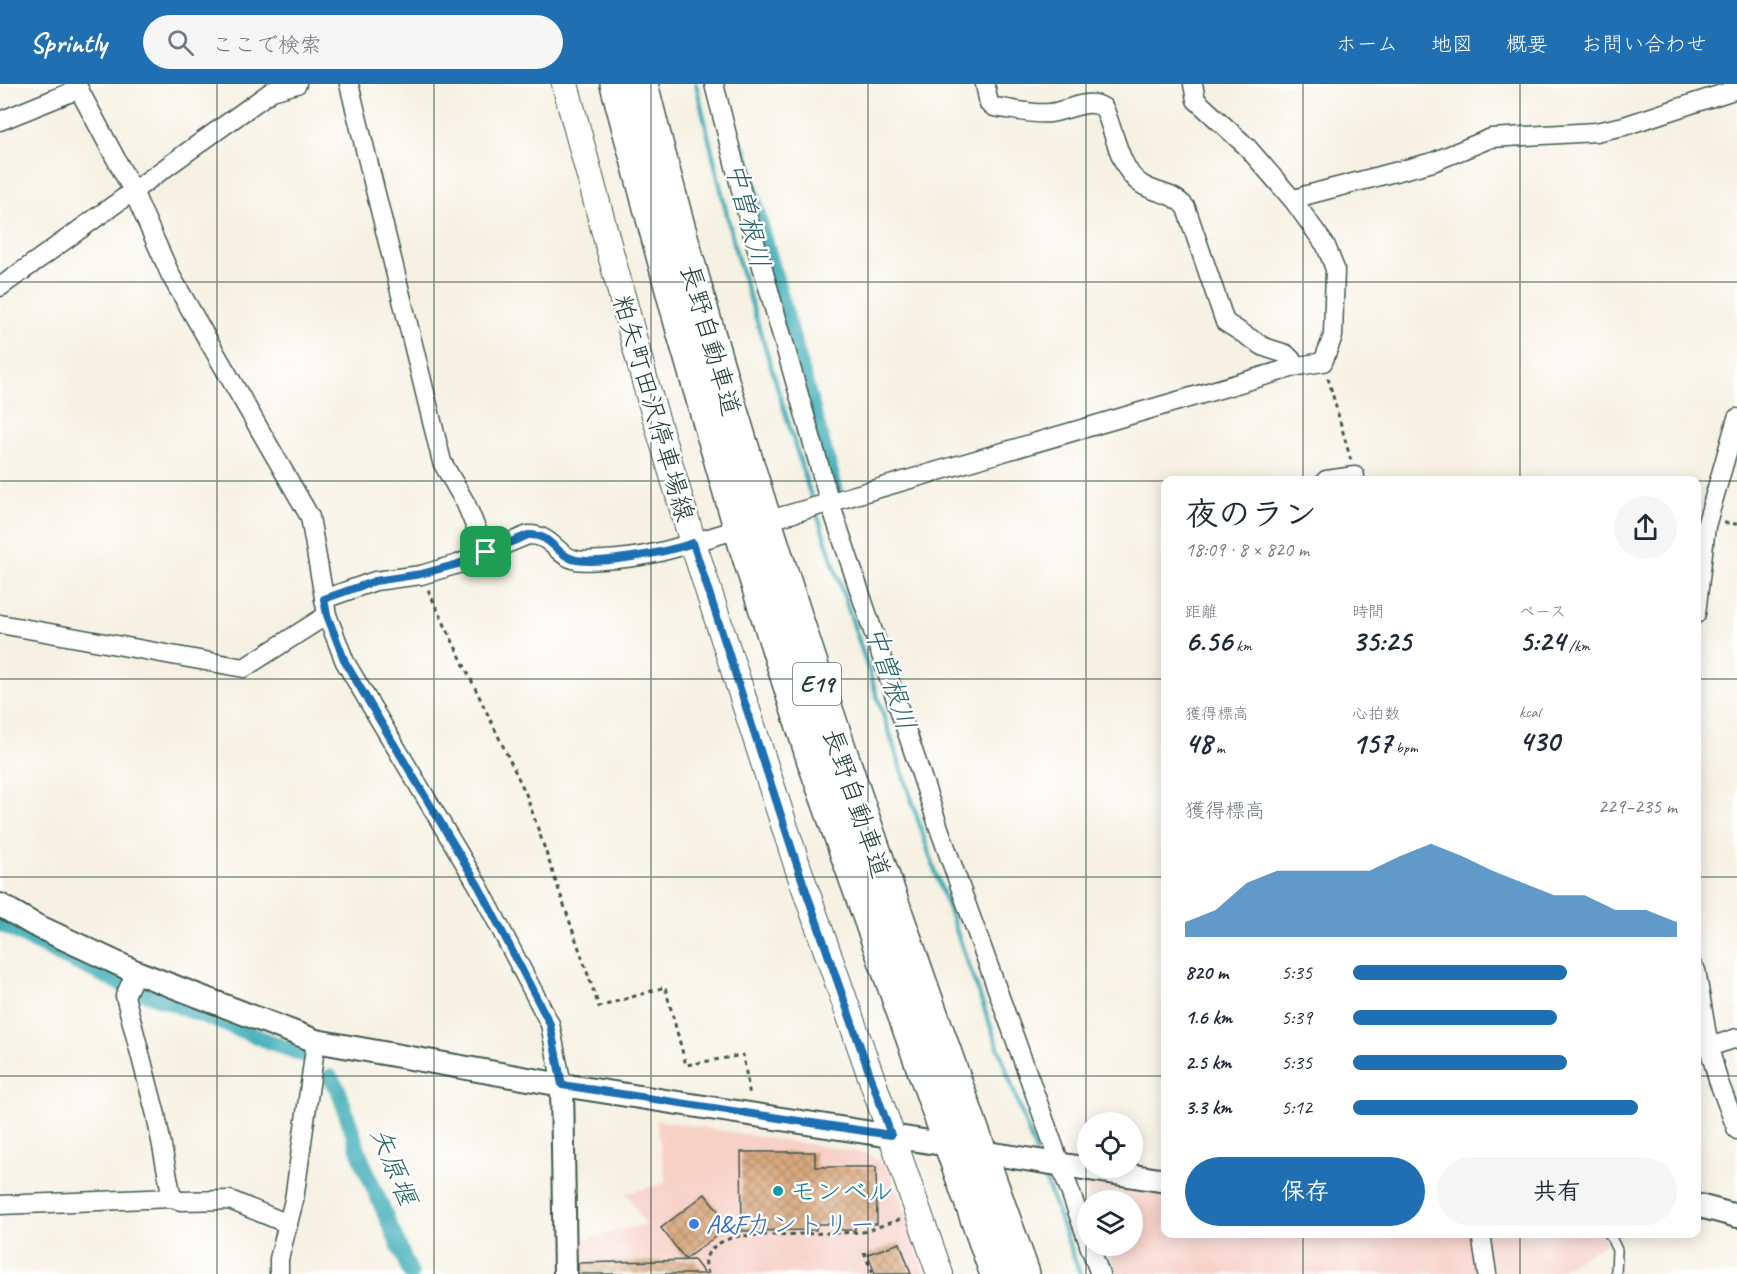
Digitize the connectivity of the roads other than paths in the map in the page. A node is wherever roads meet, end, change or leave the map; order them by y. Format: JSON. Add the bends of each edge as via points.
{"nodes":[{"id":1,"x":297,"y":84,"type":"edge"},
{"id":2,"x":349,"y":84,"type":"edge"},
{"id":3,"x":565,"y":84,"type":"edge"},
{"id":4,"x":617,"y":84,"type":"edge"},
{"id":5,"x":641,"y":84,"type":"edge"},
{"id":6,"x":714,"y":84,"type":"edge"},
{"id":7,"x":985,"y":84,"type":"edge"},
{"id":8,"x":1193,"y":84,"type":"edge"},
{"id":9,"x":77,"y":86,"type":"edge"},
{"id":10,"x":1737,"y":89,"type":"edge"},
{"id":11,"x":0,"y":122,"type":"edge"},
{"id":12,"x":133,"y":191,"type":"junction"},
{"id":13,"x":1293,"y":200,"type":"junction"},
{"id":14,"x":0,"y":287,"type":"edge"},
{"id":15,"x":1298,"y":366,"type":"junction"},
{"id":16,"x":1737,"y":418,"type":"edge"},
{"id":17,"x":830,"y":503,"type":"junction"},
{"id":18,"x":780,"y":517,"type":"dead end"},
{"id":19,"x":1701,"y":526,"type":"edge"},
{"id":20,"x":725,"y":533,"type":"dead end"},
{"id":21,"x":693,"y":543,"type":"junction"},
{"id":22,"x":486,"y":552,"type":"junction"},
{"id":23,"x":325,"y":607,"type":"junction"},
{"id":24,"x":0,"y":624,"type":"edge"},
{"id":25,"x":0,"y":905,"type":"edge"},
{"id":26,"x":136,"y":972,"type":"junction"},
{"id":27,"x":1701,"y":1000,"type":"edge"},
{"id":28,"x":1737,"y":1038,"type":"edge"},
{"id":29,"x":316,"y":1041,"type":"junction"},
{"id":30,"x":1709,"y":1047,"type":"junction"},
{"id":31,"x":562,"y":1085,"type":"junction"},
{"id":32,"x":1737,"y":1130,"type":"edge"},
{"id":33,"x":891,"y":1135,"type":"junction"},
{"id":34,"x":936,"y":1143,"type":"dead end"},
{"id":35,"x":994,"y":1154,"type":"dead end"},
{"id":36,"x":1059,"y":1165,"type":"junction"},
{"id":37,"x":1161,"y":1180,"type":"edge"},
{"id":38,"x":172,"y":1197,"type":"junction"},
{"id":39,"x":0,"y":1205,"type":"edge"},
{"id":40,"x":1701,"y":1206,"type":"edge"},
{"id":41,"x":1077,"y":1212,"type":"edge"},
{"id":42,"x":1737,"y":1216,"type":"edge"},
{"id":43,"x":288,"y":1224,"type":"junction"},
{"id":44,"x":1482,"y":1238,"type":"edge"},
{"id":45,"x":1611,"y":1238,"type":"edge"},
{"id":46,"x":1093,"y":1256,"type":"edge"},
{"id":47,"x":279,"y":1274,"type":"edge"},
{"id":48,"x":565,"y":1274,"type":"edge"},
{"id":49,"x":940,"y":1274,"type":"edge"},
{"id":50,"x":997,"y":1274,"type":"edge"},
{"id":51,"x":1023,"y":1274,"type":"edge"},
{"id":52,"x":1100,"y":1274,"type":"edge"},
{"id":53,"x":1487,"y":1274,"type":"edge"},
{"id":54,"x":1616,"y":1274,"type":"edge"}],
"edges":[{"from":1,"to":12,"type":"street","via":[[272,91]]},
{"from":2,"to":22,"type":"street","via":[[442,462],[466,504]]},
{"from":3,"to":21,"type":"main road","name":"粕矢町田沢停車場線"},
{"from":4,"to":50,"type":"highway","name":"長野自動車道","number":"E19","via":[[684,334],[810,750]]},
{"from":5,"to":51,"type":"highway","name":"長野自動車道","number":"E19","via":[[706,329],[839,754]]},
{"from":6,"to":17,"type":"street"},
{"from":7,"to":15,"type":"street","via":[[988,104],[994,107],[1042,113],[1088,103],[1104,108],[1128,171],[1142,185],[1173,196],[1186,208],[1225,322],[1264,347],[1286,354]]},
{"from":8,"to":13,"type":"street","via":[[1196,100],[1247,147]]},
{"from":9,"to":11,"type":"street"},
{"from":9,"to":12,"type":"street"},
{"from":10,"to":13,"type":"street","via":[[1596,132],[1491,138],[1433,162]]},
{"from":12,"to":14,"type":"street"},
{"from":12,"to":23,"type":"street","via":[[171,276],[310,517]]},
{"from":13,"to":15,"type":"street","via":[[1326,246],[1335,269],[1333,336],[1323,362]]},
{"from":15,"to":17,"type":"street"},
{"from":16,"to":19,"type":"street"},
{"from":17,"to":18,"type":"street"},
{"from":17,"to":36,"type":"street","via":[[936,819]]},
{"from":20,"to":21,"type":"street"},
{"from":21,"to":22,"type":"street","via":[[661,553],[578,560],[568,558],[546,539],[528,535]]},
{"from":21,"to":33,"type":"main road","name":"粕矢町田沢停車場線","via":[[798,868]]},
{"from":22,"to":23,"type":"street","via":[[421,574],[375,581]]},
{"from":23,"to":24,"type":"street","via":[[244,668]]},
{"from":23,"to":31,"type":"street","via":[[345,662],[479,887],[550,1024]]},
{"from":25,"to":26,"type":"street"},
{"from":26,"to":29,"type":"street"},
{"from":26,"to":38,"type":"street","via":[[125,996],[156,1115]]},
{"from":27,"to":30,"type":"street"},
{"from":28,"to":30,"type":"street"},
{"from":29,"to":31,"type":"street"},
{"from":29,"to":43,"type":"street"},
{"from":30,"to":32,"type":"street"},
{"from":31,"to":33,"type":"street"},
{"from":31,"to":48,"type":"street"},
{"from":33,"to":34,"type":"street"},
{"from":33,"to":49,"type":"main road","name":"粕矢町田沢停車場線"},
{"from":35,"to":36,"type":"street"},
{"from":36,"to":37,"type":"street"},
{"from":36,"to":41,"type":"street"},
{"from":38,"to":39,"type":"street"},
{"from":38,"to":43,"type":"street","via":[[181,1201],[230,1200]]},
{"from":40,"to":42,"type":"street"},
{"from":43,"to":47,"type":"street"},
{"from":44,"to":53,"type":"street"},
{"from":45,"to":54,"type":"lane","via":[[1617,1250]]},
{"from":46,"to":52,"type":"street"}]}
